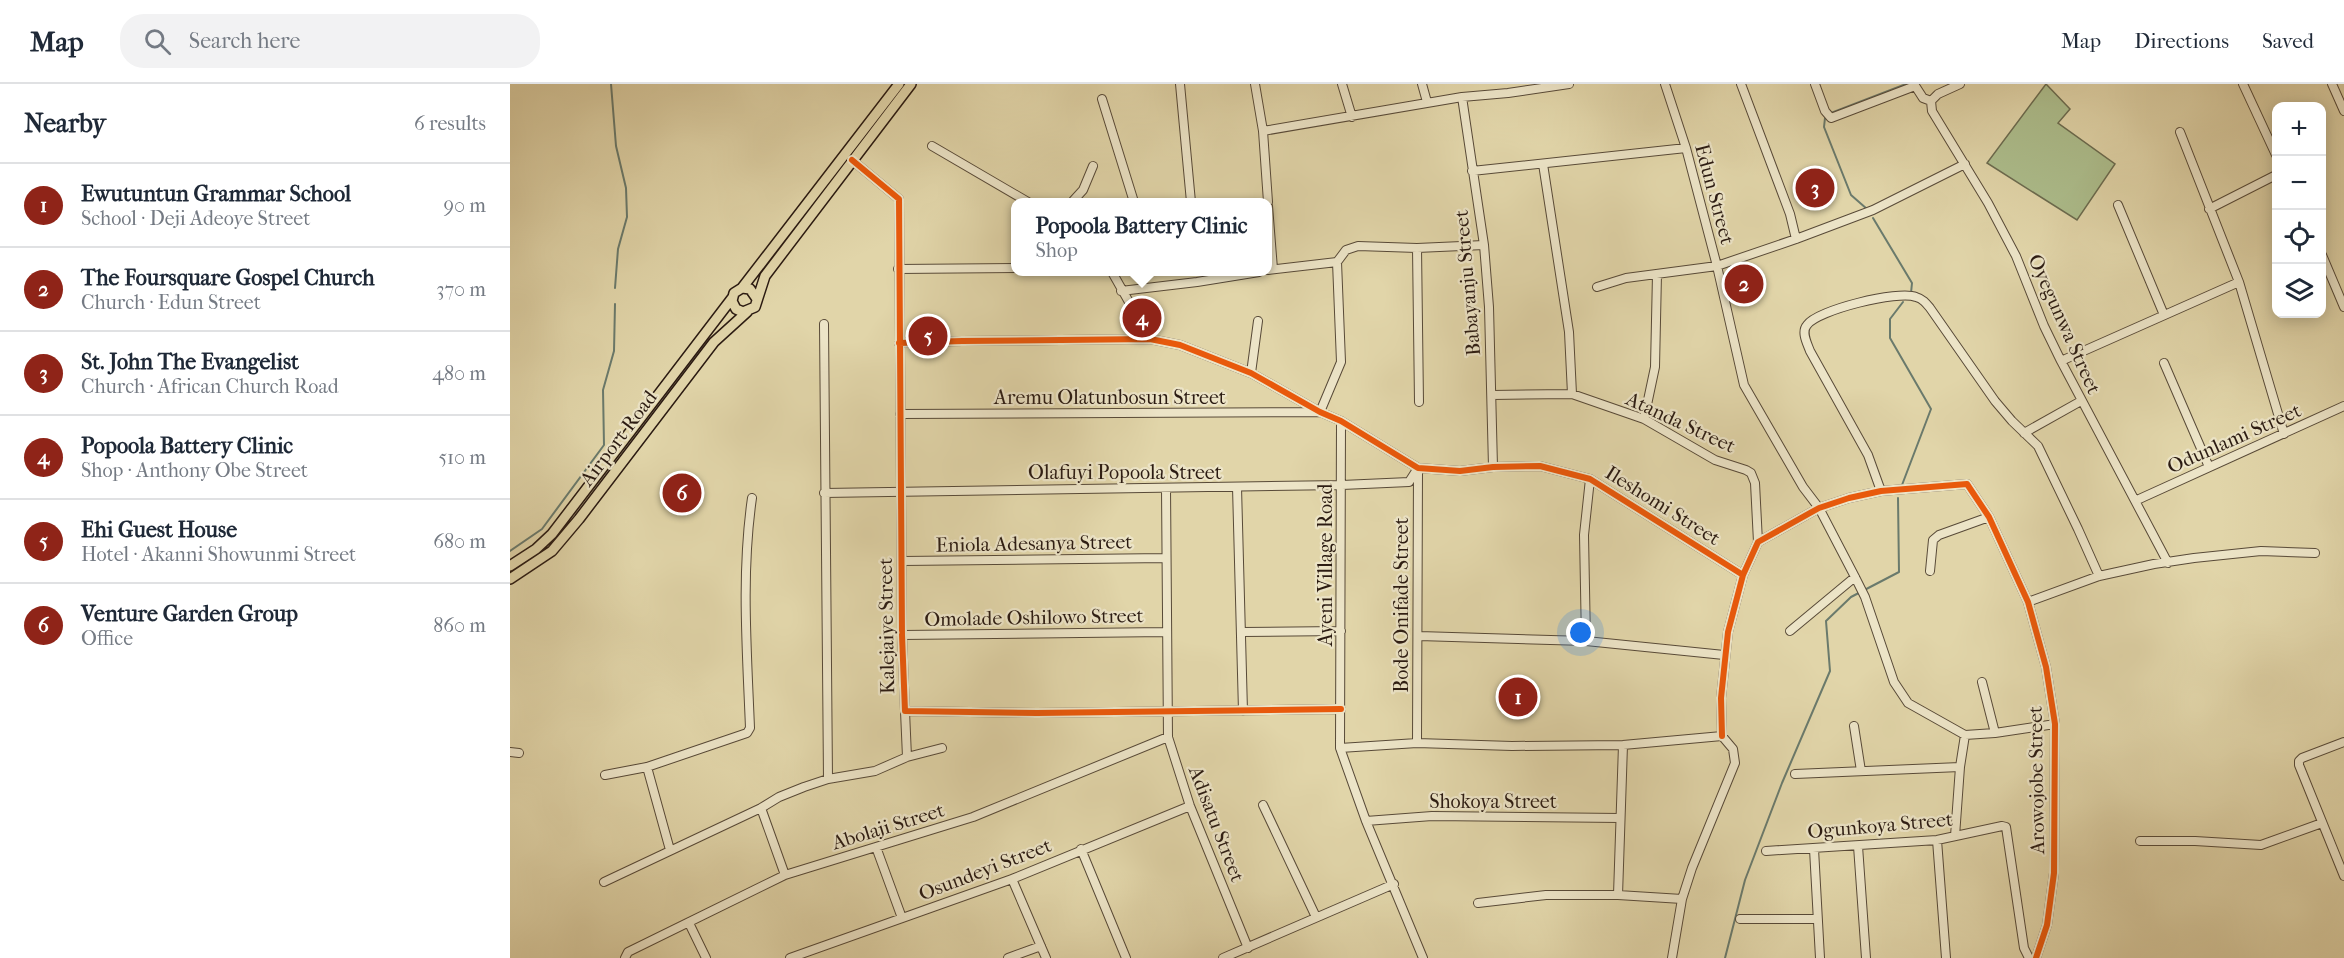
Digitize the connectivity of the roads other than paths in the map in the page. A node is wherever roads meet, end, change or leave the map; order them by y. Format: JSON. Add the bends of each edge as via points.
{"nodes":[{"id":1,"x":899,"y":84,"type":"edge"},
{"id":2,"x":911,"y":84,"type":"edge"},
{"id":3,"x":1180,"y":84,"type":"edge"},
{"id":4,"x":1256,"y":84,"type":"edge"},
{"id":5,"x":1342,"y":84,"type":"edge"},
{"id":6,"x":1422,"y":84,"type":"edge"},
{"id":7,"x":1504,"y":84,"type":"edge"},
{"id":8,"x":1569,"y":84,"type":"edge"},
{"id":9,"x":1665,"y":84,"type":"edge"},
{"id":10,"x":1741,"y":84,"type":"edge"},
{"id":11,"x":1815,"y":84,"type":"edge"},
{"id":12,"x":1960,"y":84,"type":"edge"},
{"id":13,"x":2243,"y":84,"type":"edge"},
{"id":14,"x":2332,"y":84,"type":"edge"},
{"id":15,"x":1915,"y":85,"type":"edge"},
{"id":16,"x":1508,"y":93,"type":"junction"},
{"id":17,"x":1462,"y":97,"type":"junction"},
{"id":18,"x":1102,"y":99,"type":"dead end"},
{"id":19,"x":1931,"y":101,"type":"junction"},
{"id":20,"x":1427,"y":102,"type":"junction"},
{"id":21,"x":2344,"y":111,"type":"edge"},
{"id":22,"x":1352,"y":117,"type":"junction"},
{"id":23,"x":1263,"y":131,"type":"junction"},
{"id":24,"x":2180,"y":132,"type":"dead end"},
{"id":25,"x":2272,"y":145,"type":"edge"},
{"id":26,"x":932,"y":146,"type":"dead end"},
{"id":27,"x":1686,"y":148,"type":"junction"},
{"id":28,"x":852,"y":160,"type":"junction"},
{"id":29,"x":1543,"y":164,"type":"junction"},
{"id":30,"x":1965,"y":164,"type":"junction"},
{"id":31,"x":1093,"y":166,"type":"dead end"},
{"id":32,"x":1472,"y":171,"type":"junction"},
{"id":33,"x":2272,"y":178,"type":"edge"},
{"id":34,"x":1021,"y":198,"type":"edge"},
{"id":35,"x":1076,"y":198,"type":"edge"},
{"id":36,"x":1133,"y":198,"type":"edge"},
{"id":37,"x":1191,"y":198,"type":"edge"},
{"id":38,"x":1268,"y":198,"type":"edge"},
{"id":39,"x":2118,"y":206,"type":"dead end"},
{"id":40,"x":2210,"y":209,"type":"junction"},
{"id":41,"x":1796,"y":239,"type":"junction"},
{"id":42,"x":1484,"y":245,"type":"junction"},
{"id":43,"x":1417,"y":248,"type":"junction"},
{"id":44,"x":1337,"y":262,"type":"junction"},
{"id":45,"x":2326,"y":263,"type":"edge"},
{"id":46,"x":1717,"y":266,"type":"junction"},
{"id":47,"x":1011,"y":268,"type":"edge"},
{"id":48,"x":898,"y":269,"type":"junction"},
{"id":49,"x":1272,"y":270,"type":"edge"},
{"id":50,"x":1657,"y":274,"type":"junction"},
{"id":51,"x":1114,"y":276,"type":"edge"},
{"id":52,"x":1197,"y":276,"type":"edge"},
{"id":53,"x":1234,"y":276,"type":"edge"},
{"id":54,"x":1197,"y":282,"type":"junction"},
{"id":55,"x":2239,"y":282,"type":"junction"},
{"id":56,"x":1597,"y":287,"type":"dead end"},
{"id":57,"x":742,"y":288,"type":"junction"},
{"id":58,"x":1121,"y":291,"type":"junction"},
{"id":59,"x":2341,"y":292,"type":"edge"},
{"id":60,"x":732,"y":297,"type":"junction"},
{"id":61,"x":757,"y":299,"type":"junction"},
{"id":62,"x":2344,"y":307,"type":"edge"},
{"id":63,"x":747,"y":312,"type":"junction"},
{"id":64,"x":2164,"y":315,"type":"junction"},
{"id":65,"x":1258,"y":321,"type":"dead end"},
{"id":66,"x":824,"y":324,"type":"dead end"},
{"id":67,"x":1150,"y":339,"type":"junction"},
{"id":68,"x":899,"y":343,"type":"junction"},
{"id":69,"x":2061,"y":361,"type":"junction"},
{"id":70,"x":2164,"y":363,"type":"dead end"},
{"id":71,"x":1251,"y":373,"type":"junction"},
{"id":72,"x":1572,"y":394,"type":"junction"},
{"id":73,"x":1492,"y":395,"type":"junction"},
{"id":74,"x":2081,"y":401,"type":"junction"},
{"id":75,"x":1419,"y":402,"type":"dead end"},
{"id":76,"x":2344,"y":406,"type":"edge"},
{"id":77,"x":1320,"y":412,"type":"junction"},
{"id":78,"x":900,"y":414,"type":"junction"},
{"id":79,"x":1644,"y":419,"type":"junction"},
{"id":80,"x":1341,"y":421,"type":"junction"},
{"id":81,"x":2024,"y":433,"type":"junction"},
{"id":82,"x":2284,"y":434,"type":"junction"},
{"id":83,"x":1493,"y":467,"type":"junction"},
{"id":84,"x":2208,"y":467,"type":"junction"},
{"id":85,"x":1418,"y":468,"type":"junction"},
{"id":86,"x":1590,"y":479,"type":"junction"},
{"id":87,"x":1341,"y":485,"type":"junction"},
{"id":88,"x":1237,"y":487,"type":"junction"},
{"id":89,"x":1166,"y":488,"type":"junction"},
{"id":90,"x":901,"y":491,"type":"junction"},
{"id":91,"x":1881,"y":491,"type":"junction"},
{"id":92,"x":824,"y":493,"type":"junction"},
{"id":93,"x":752,"y":498,"type":"dead end"},
{"id":94,"x":2137,"y":500,"type":"junction"},
{"id":95,"x":1819,"y":508,"type":"junction"},
{"id":96,"x":1989,"y":517,"type":"junction"},
{"id":97,"x":1758,"y":542,"type":"junction"},
{"id":98,"x":2315,"y":553,"type":"dead end"},
{"id":99,"x":1166,"y":558,"type":"junction"},
{"id":100,"x":902,"y":561,"type":"junction"},
{"id":101,"x":2168,"y":562,"type":"junction"},
{"id":102,"x":510,"y":566,"type":"edge"},
{"id":103,"x":1930,"y":571,"type":"dead end"},
{"id":104,"x":1743,"y":574,"type":"junction"},
{"id":105,"x":2098,"y":576,"type":"junction"},
{"id":106,"x":1855,"y":577,"type":"junction"},
{"id":107,"x":510,"y":579,"type":"edge"},
{"id":108,"x":2028,"y":602,"type":"junction"},
{"id":109,"x":1341,"y":631,"type":"junction"},
{"id":110,"x":1166,"y":632,"type":"junction"},
{"id":111,"x":1242,"y":632,"type":"junction"},
{"id":112,"x":1790,"y":632,"type":"dead end"},
{"id":113,"x":902,"y":635,"type":"junction"},
{"id":114,"x":1419,"y":636,"type":"junction"},
{"id":115,"x":1586,"y":640,"type":"junction"},
{"id":116,"x":1724,"y":655,"type":"junction"},
{"id":117,"x":1982,"y":682,"type":"dead end"},
{"id":118,"x":1166,"y":709,"type":"junction"},
{"id":119,"x":1341,"y":709,"type":"junction"},
{"id":120,"x":904,"y":711,"type":"junction"},
{"id":121,"x":1243,"y":711,"type":"junction"},
{"id":122,"x":2055,"y":724,"type":"junction"},
{"id":123,"x":1854,"y":726,"type":"dead end"},
{"id":124,"x":1995,"y":733,"type":"junction"},
{"id":125,"x":1965,"y":735,"type":"junction"},
{"id":126,"x":1722,"y":736,"type":"junction"},
{"id":127,"x":1167,"y":737,"type":"junction"},
{"id":128,"x":2344,"y":742,"type":"edge"},
{"id":129,"x":1417,"y":743,"type":"junction"},
{"id":130,"x":1623,"y":745,"type":"junction"},
{"id":131,"x":942,"y":748,"type":"dead end"},
{"id":132,"x":1340,"y":748,"type":"junction"},
{"id":133,"x":906,"y":757,"type":"junction"},
{"id":134,"x":646,"y":767,"type":"junction"},
{"id":135,"x":1960,"y":767,"type":"junction"},
{"id":136,"x":1861,"y":771,"type":"junction"},
{"id":137,"x":1795,"y":774,"type":"dead end"},
{"id":138,"x":605,"y":775,"type":"dead end"},
{"id":139,"x":828,"y":780,"type":"junction"},
{"id":140,"x":1263,"y":805,"type":"dead end"},
{"id":141,"x":1190,"y":806,"type":"junction"},
{"id":142,"x":761,"y":808,"type":"junction"},
{"id":143,"x":1620,"y":818,"type":"junction"},
{"id":144,"x":1366,"y":821,"type":"junction"},
{"id":145,"x":2322,"y":823,"type":"junction"},
{"id":146,"x":1955,"y":836,"type":"junction"},
{"id":147,"x":1937,"y":840,"type":"junction"},
{"id":148,"x":2140,"y":841,"type":"dead end"},
{"id":149,"x":1858,"y":846,"type":"junction"},
{"id":150,"x":876,"y":847,"type":"junction"},
{"id":151,"x":1081,"y":849,"type":"junction"},
{"id":152,"x":1814,"y":849,"type":"junction"},
{"id":153,"x":670,"y":850,"type":"junction"},
{"id":154,"x":1766,"y":851,"type":"dead end"},
{"id":155,"x":784,"y":875,"type":"junction"},
{"id":156,"x":2344,"y":876,"type":"edge"},
{"id":157,"x":1012,"y":879,"type":"junction"},
{"id":158,"x":604,"y":882,"type":"dead end"},
{"id":159,"x":1394,"y":884,"type":"junction"},
{"id":160,"x":1618,"y":895,"type":"junction"},
{"id":161,"x":1682,"y":899,"type":"junction"},
{"id":162,"x":1478,"y":903,"type":"dead end"},
{"id":163,"x":1316,"y":917,"type":"junction"},
{"id":164,"x":902,"y":918,"type":"junction"},
{"id":165,"x":1740,"y":919,"type":"dead end"},
{"id":166,"x":1816,"y":919,"type":"junction"},
{"id":167,"x":689,"y":923,"type":"junction"},
{"id":168,"x":1041,"y":946,"type":"junction"},
{"id":169,"x":1248,"y":948,"type":"junction"},
{"id":170,"x":625,"y":958,"type":"edge"},
{"id":171,"x":706,"y":958,"type":"edge"},
{"id":172,"x":790,"y":958,"type":"edge"},
{"id":173,"x":1008,"y":958,"type":"edge"},
{"id":174,"x":1046,"y":958,"type":"edge"},
{"id":175,"x":1126,"y":958,"type":"edge"},
{"id":176,"x":1223,"y":958,"type":"edge"},
{"id":177,"x":1423,"y":958,"type":"edge"},
{"id":178,"x":1672,"y":958,"type":"edge"},
{"id":179,"x":1820,"y":958,"type":"edge"},
{"id":180,"x":1866,"y":958,"type":"edge"},
{"id":181,"x":1946,"y":958,"type":"edge"},
{"id":182,"x":2029,"y":958,"type":"edge"},
{"id":183,"x":2036,"y":958,"type":"edge"}],
"edges":[{"from":1,"to":57,"type":"main road"},
{"from":2,"to":28,"type":"main road"},
{"from":3,"to":37,"type":"street"},
{"from":4,"to":23,"type":"street"},
{"from":5,"to":22,"type":"street"},
{"from":6,"to":20,"type":"street"},
{"from":7,"to":16,"type":"street"},
{"from":8,"to":16,"type":"street"},
{"from":9,"to":27,"type":"street","name":"Edun Street"},
{"from":10,"to":41,"type":"street"},
{"from":11,"to":15,"type":"street","via":[[1824,111],[1831,117]]},
{"from":12,"to":19,"type":"street"},
{"from":13,"to":25,"type":"street"},
{"from":14,"to":21,"type":"street"},
{"from":15,"to":19,"type":"street","via":[[1923,98]]},
{"from":16,"to":17,"type":"street"},
{"from":17,"to":20,"type":"street"},
{"from":17,"to":32,"type":"street","name":"Babayanju Street"},
{"from":18,"to":36,"type":"street"},
{"from":19,"to":30,"type":"street","name":"Oyegunwa Street","via":[[1932,111]]},
{"from":20,"to":22,"type":"street"},
{"from":22,"to":23,"type":"street"},
{"from":23,"to":38,"type":"street"},
{"from":24,"to":40,"type":"street"},
{"from":26,"to":34,"type":"street"},
{"from":27,"to":29,"type":"street"},
{"from":27,"to":46,"type":"street","name":"Edun Street"},
{"from":28,"to":48,"type":"street","name":"Kalejaiye Street","via":[[899,199]]},
{"from":28,"to":61,"type":"main road","via":[[765,276]]},
{"from":29,"to":32,"type":"street"},
{"from":29,"to":72,"type":"street","via":[[1569,332]]},
{"from":30,"to":41,"type":"street","via":[[1873,210]]},
{"from":30,"to":69,"type":"street","name":"Oyegunwa Street","via":[[2016,256]]},
{"from":31,"to":35,"type":"street"},
{"from":32,"to":42,"type":"street","name":"Babayanju Street"},
{"from":33,"to":40,"type":"street"},
{"from":39,"to":64,"type":"street"},
{"from":40,"to":55,"type":"street"},
{"from":41,"to":46,"type":"street"},
{"from":42,"to":43,"type":"street"},
{"from":42,"to":73,"type":"street","name":"Babayanju Street"},
{"from":43,"to":44,"type":"street","via":[[1358,246],[1346,250]]},
{"from":43,"to":75,"type":"street"},
{"from":44,"to":49,"type":"street"},
{"from":44,"to":77,"type":"street","via":[[1341,362]]},
{"from":45,"to":59,"type":"street"},
{"from":46,"to":50,"type":"street"},
{"from":46,"to":95,"type":"street","name":"Edun Street","via":[[1744,385]]},
{"from":47,"to":48,"type":"street"},
{"from":48,"to":68,"type":"street","name":"Kalejaiye Street"},
{"from":50,"to":56,"type":"street"},
{"from":50,"to":79,"type":"street","via":[[1655,367]]},
{"from":51,"to":58,"type":"street"},
{"from":52,"to":54,"type":"street"},
{"from":53,"to":54,"type":"street"},
{"from":54,"to":58,"type":"street"},
{"from":55,"to":64,"type":"street"},
{"from":55,"to":82,"type":"street"},
{"from":57,"to":60,"type":"main road"},
{"from":57,"to":61,"type":"main road","via":[[750,289]]},
{"from":58,"to":67,"type":"street"},
{"from":59,"to":62,"type":"street"},
{"from":60,"to":63,"type":"main road","via":[[736,309]]},
{"from":60,"to":102,"type":"main road","name":"Airport Road","via":[[552,534]]},
{"from":61,"to":63,"type":"main road"},
{"from":63,"to":107,"type":"main road","name":"Airport Road","via":[[714,342],[552,551]]},
{"from":64,"to":69,"type":"street"},
{"from":65,"to":71,"type":"street"},
{"from":66,"to":92,"type":"street"},
{"from":67,"to":68,"type":"street"},
{"from":67,"to":71,"type":"street","via":[[1180,345]]},
{"from":68,"to":78,"type":"street","name":"Kalejaiye Street"},
{"from":69,"to":74,"type":"street","name":"Oyegunwa Street"},
{"from":70,"to":84,"type":"street"},
{"from":71,"to":77,"type":"street"},
{"from":72,"to":73,"type":"street","name":"Atanda Street"},
{"from":72,"to":79,"type":"street","name":"Atanda Street"},
{"from":73,"to":83,"type":"street","name":"Babayanju Street"},
{"from":74,"to":81,"type":"street"},
{"from":74,"to":94,"type":"street","name":"Oyegunwa Street"},
{"from":76,"to":82,"type":"street","name":"Odunlami Street"},
{"from":77,"to":78,"type":"street","name":"Aremu Olatunbosun Street"},
{"from":77,"to":80,"type":"street"},
{"from":78,"to":90,"type":"street","name":"Kalejaiye Street"},
{"from":79,"to":97,"type":"street","name":"Atanda Street","via":[[1715,460],[1751,473]]},
{"from":80,"to":85,"type":"street"},
{"from":80,"to":87,"type":"street","name":"Ayeni Village Road"},
{"from":81,"to":91,"type":"street","via":[[1995,401],[1925,301],[1916,296],[1879,297],[1814,317],[1806,326],[1806,341],[1868,455]]},
{"from":81,"to":105,"type":"street","via":[[2038,446]]},
{"from":82,"to":84,"type":"street","name":"Odunlami Street"},
{"from":83,"to":85,"type":"street","name":"Ileshomi Street","via":[[1460,471]]},
{"from":83,"to":86,"type":"street","name":"Ileshomi Street","via":[[1540,466]]},
{"from":84,"to":94,"type":"street","name":"Odunlami Street"},
{"from":85,"to":87,"type":"street","name":"Olafuyi Popoola Street","via":[[1409,482]]},
{"from":85,"to":114,"type":"street","name":"Bode Onifade Street"},
{"from":86,"to":104,"type":"street","name":"Ileshomi Street"},
{"from":86,"to":115,"type":"street","via":[[1584,535]]},
{"from":87,"to":88,"type":"street","name":"Olafuyi Popoola Street"},
{"from":87,"to":109,"type":"street","name":"Ayeni Village Road"},
{"from":88,"to":89,"type":"street","name":"Olafuyi Popoola Street"},
{"from":88,"to":111,"type":"street"},
{"from":89,"to":90,"type":"street","name":"Olafuyi Popoola Street"},
{"from":89,"to":99,"type":"street","name":"Adisatu Street"},
{"from":90,"to":92,"type":"street","name":"Olafuyi Popoola Street"},
{"from":90,"to":100,"type":"street","name":"Kalejaiye Street"},
{"from":91,"to":95,"type":"street"},
{"from":91,"to":96,"type":"street","name":"Arowojobe Street","via":[[1967,484]]},
{"from":92,"to":139,"type":"street"},
{"from":93,"to":134,"type":"street","via":[[745,599],[750,728],[747,734]]},
{"from":94,"to":101,"type":"street","name":"Oyegunwa Street"},
{"from":95,"to":97,"type":"street"},
{"from":95,"to":106,"type":"street","name":"Edun Street"},
{"from":96,"to":103,"type":"street","via":[[1933,540]]},
{"from":96,"to":108,"type":"street","name":"Arowojobe Street"},
{"from":97,"to":104,"type":"street"},
{"from":98,"to":101,"type":"street","via":[[2261,551]]},
{"from":99,"to":100,"type":"street","name":"Eniola Adesanya Street"},
{"from":99,"to":110,"type":"street","name":"Adisatu Street"},
{"from":100,"to":113,"type":"street","name":"Kalejaiye Street"},
{"from":101,"to":105,"type":"street"},
{"from":104,"to":116,"type":"street"},
{"from":105,"to":108,"type":"street"},
{"from":106,"to":112,"type":"street"},
{"from":106,"to":125,"type":"street","name":"Edun Street","via":[[1894,682],[1908,703]]},
{"from":108,"to":122,"type":"street","name":"Arowojobe Street","via":[[2046,666]]},
{"from":109,"to":111,"type":"street"},
{"from":109,"to":119,"type":"street","name":"Ayeni Village Road"},
{"from":110,"to":113,"type":"street","name":"Omolade Oshilowo Street"},
{"from":110,"to":118,"type":"street","name":"Adisatu Street"},
{"from":111,"to":121,"type":"street"},
{"from":113,"to":120,"type":"street","name":"Kalejaiye Street"},
{"from":114,"to":115,"type":"street"},
{"from":114,"to":129,"type":"street","name":"Bode Onifade Street"},
{"from":115,"to":116,"type":"street"},
{"from":116,"to":126,"type":"street"},
{"from":117,"to":124,"type":"street"},
{"from":118,"to":120,"type":"street","name":"Kalejaiye Street","via":[[1037,713]]},
{"from":118,"to":121,"type":"street","name":"Kalejaiye Street"},
{"from":118,"to":127,"type":"street","name":"Adisatu Street"},
{"from":119,"to":121,"type":"street","name":"Kalejaiye Street"},
{"from":119,"to":132,"type":"street","name":"Ayeni Village Road"},
{"from":120,"to":133,"type":"street"},
{"from":122,"to":124,"type":"street"},
{"from":122,"to":183,"type":"street","name":"Arowojobe Street","via":[[2053,886],[2048,925]]},
{"from":123,"to":136,"type":"street"},
{"from":124,"to":125,"type":"street"},
{"from":125,"to":135,"type":"street"},
{"from":126,"to":130,"type":"street"},
{"from":126,"to":161,"type":"street","via":[[1733,749],[1735,763]]},
{"from":127,"to":141,"type":"street","name":"Adisatu Street"},
{"from":127,"to":150,"type":"street","name":"Abolaji Street","via":[[973,817]]},
{"from":128,"to":145,"type":"street","via":[[2299,761]]},
{"from":129,"to":130,"type":"street"},
{"from":129,"to":132,"type":"street"},
{"from":130,"to":143,"type":"street"},
{"from":131,"to":133,"type":"street"},
{"from":132,"to":144,"type":"street"},
{"from":133,"to":139,"type":"street","via":[[875,771]]},
{"from":134,"to":138,"type":"street"},
{"from":134,"to":153,"type":"street"},
{"from":135,"to":136,"type":"street"},
{"from":135,"to":146,"type":"street"},
{"from":136,"to":137,"type":"street"},
{"from":139,"to":142,"type":"street","via":[[779,797]]},
{"from":140,"to":163,"type":"street"},
{"from":141,"to":151,"type":"street","name":"Osundeyi Street"},
{"from":141,"to":169,"type":"street","name":"Adisatu Street"},
{"from":142,"to":153,"type":"street"},
{"from":142,"to":155,"type":"street"},
{"from":143,"to":144,"type":"street","name":"Shokoya Street","via":[[1432,816]]},
{"from":143,"to":160,"type":"street"},
{"from":144,"to":159,"type":"street"},
{"from":145,"to":148,"type":"street","via":[[2261,845]]},
{"from":145,"to":156,"type":"street"},
{"from":146,"to":147,"type":"street","name":"Ogunkoya Street"},
{"from":146,"to":182,"type":"street","name":"Ogunkoya Street","via":[[2006,827],[2024,948]]},
{"from":147,"to":149,"type":"street","name":"Ogunkoya Street"},
{"from":147,"to":181,"type":"street"},
{"from":149,"to":152,"type":"street","name":"Ogunkoya Street"},
{"from":149,"to":180,"type":"street"},
{"from":150,"to":155,"type":"street","name":"Abolaji Street"},
{"from":150,"to":164,"type":"street"},
{"from":151,"to":157,"type":"street","name":"Osundeyi Street"},
{"from":151,"to":175,"type":"street"},
{"from":152,"to":154,"type":"street","name":"Ogunkoya Street"},
{"from":152,"to":166,"type":"street"},
{"from":153,"to":158,"type":"street"},
{"from":155,"to":167,"type":"street","name":"Abolaji Street"},
{"from":157,"to":164,"type":"street","name":"Osundeyi Street"},
{"from":157,"to":168,"type":"street"},
{"from":159,"to":163,"type":"street"},
{"from":159,"to":177,"type":"street"},
{"from":160,"to":161,"type":"street"},
{"from":160,"to":162,"type":"street","via":[[1546,895]]},
{"from":161,"to":178,"type":"street"},
{"from":163,"to":169,"type":"street"},
{"from":164,"to":172,"type":"street","name":"Osundeyi Street"},
{"from":165,"to":166,"type":"street"},
{"from":166,"to":179,"type":"street"},
{"from":167,"to":170,"type":"street","name":"Abolaji Street","via":[[628,952]]},
{"from":167,"to":171,"type":"street"},
{"from":168,"to":173,"type":"street"},
{"from":168,"to":174,"type":"street"},
{"from":169,"to":176,"type":"street"}]}
